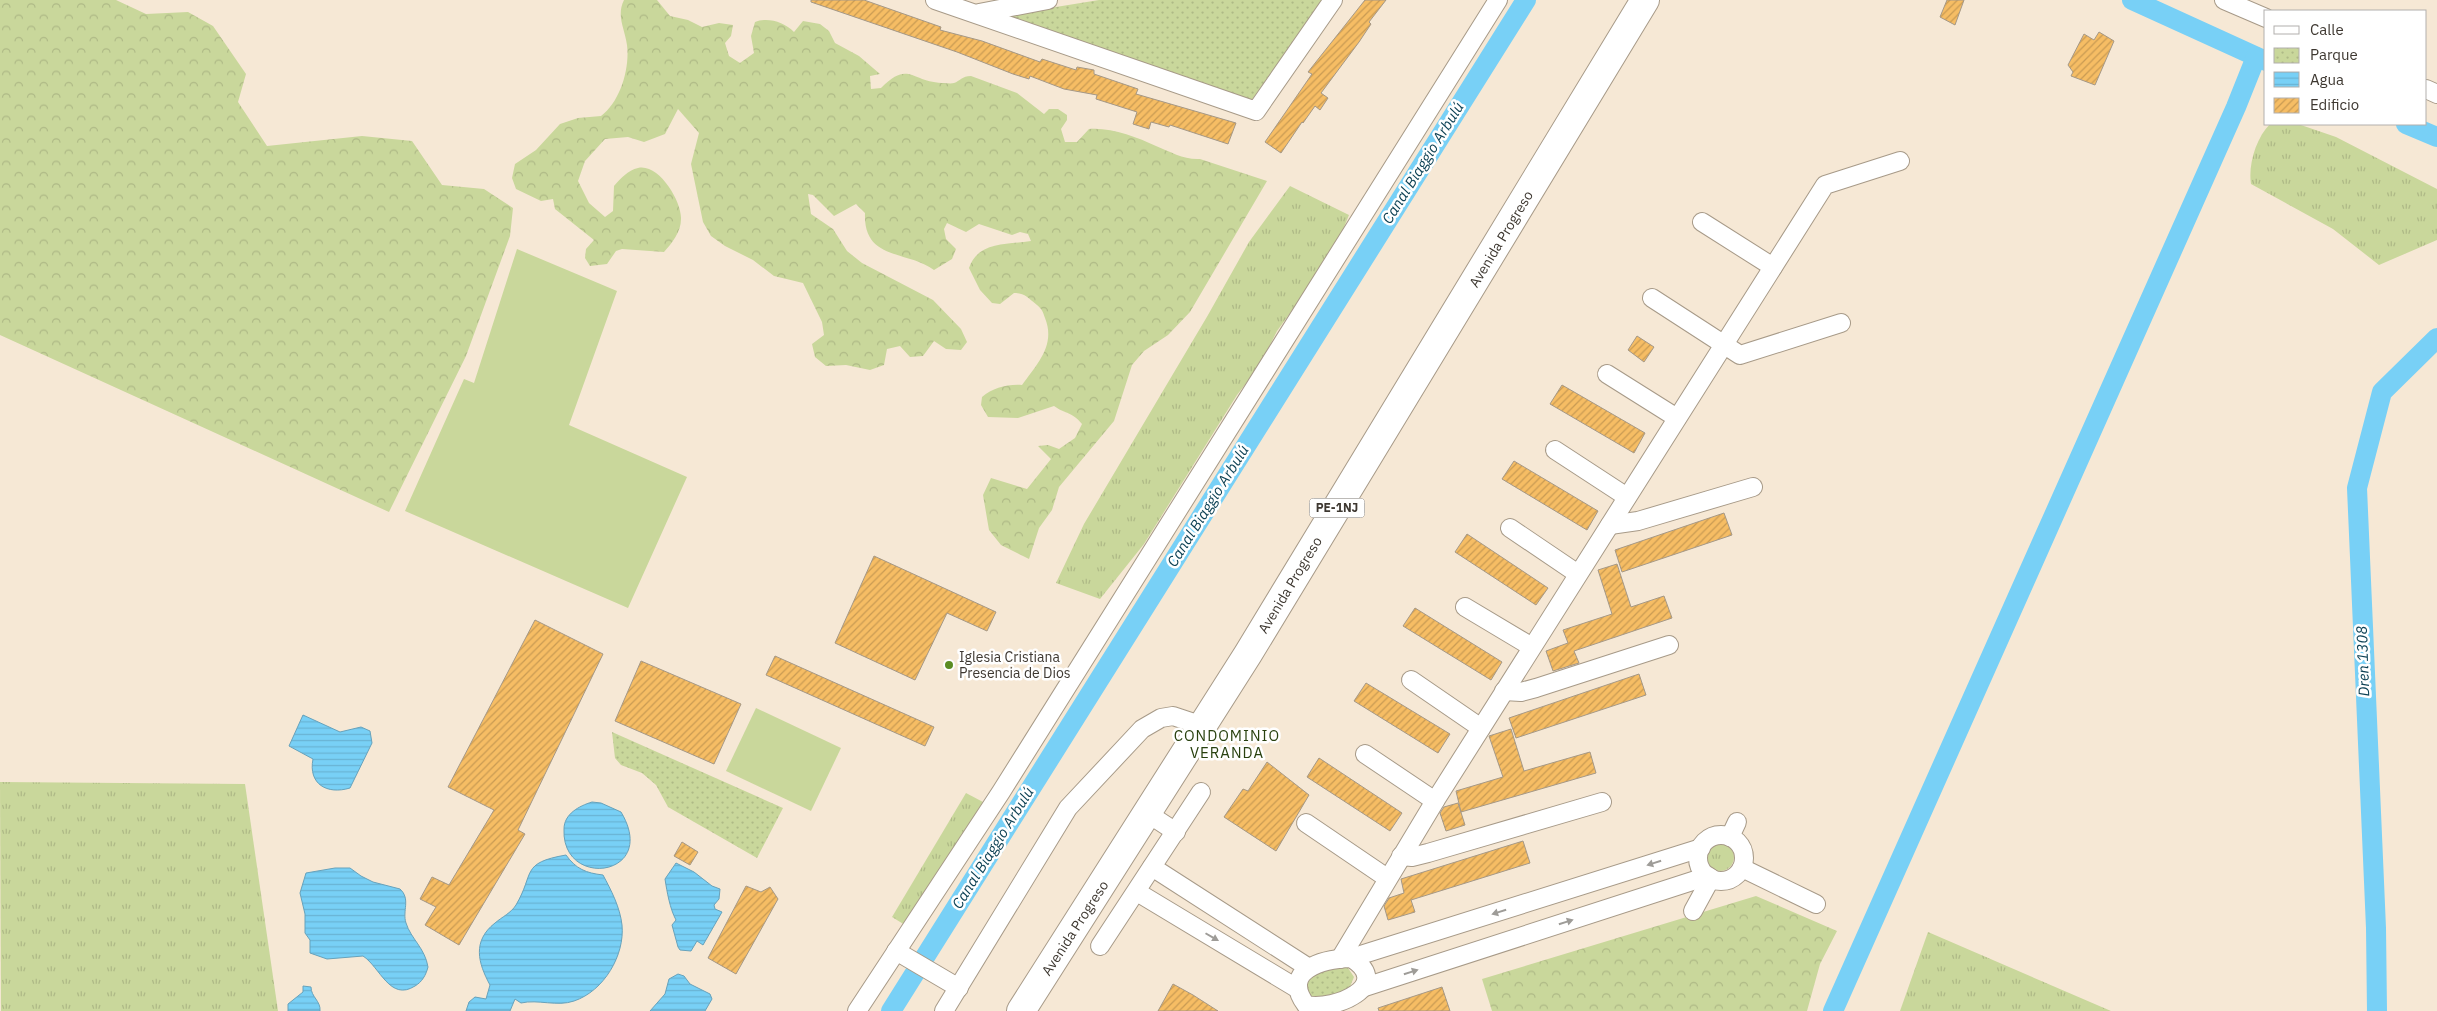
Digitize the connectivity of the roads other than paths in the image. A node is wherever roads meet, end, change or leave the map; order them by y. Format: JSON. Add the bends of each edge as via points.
{"nodes":[{"id":1,"x":1048,"y":0,"type":"edge"},
{"id":2,"x":1333,"y":0,"type":"edge"},
{"id":3,"x":1498,"y":0,"type":"edge"},
{"id":4,"x":1645,"y":0,"type":"edge"},
{"id":5,"x":2224,"y":0,"type":"edge"},
{"id":6,"x":943,"y":1,"type":"edge"},
{"id":7,"x":978,"y":13,"type":"junction"},
{"id":8,"x":2264,"y":17,"type":"edge"},
{"id":9,"x":1900,"y":161,"type":"dead end"},
{"id":10,"x":1702,"y":222,"type":"dead end"},
{"id":11,"x":1773,"y":267,"type":"junction"},
{"id":12,"x":1652,"y":298,"type":"dead end"},
{"id":13,"x":1841,"y":323,"type":"dead end"},
{"id":14,"x":1723,"y":346,"type":"junction"},
{"id":15,"x":1607,"y":374,"type":"dead end"},
{"id":16,"x":1677,"y":418,"type":"junction"},
{"id":17,"x":1555,"y":450,"type":"dead end"},
{"id":18,"x":1752,"y":487,"type":"dead end"},
{"id":19,"x":1627,"y":497,"type":"junction"},
{"id":20,"x":1610,"y":525,"type":"junction"},
{"id":21,"x":1510,"y":528,"type":"dead end"},
{"id":22,"x":1578,"y":574,"type":"junction"},
{"id":23,"x":1465,"y":607,"type":"dead end"},
{"id":24,"x":1669,"y":645,"type":"dead end"},
{"id":25,"x":1532,"y":647,"type":"junction"},
{"id":26,"x":1411,"y":680,"type":"dead end"},
{"id":27,"x":1504,"y":691,"type":"junction"},
{"id":28,"x":1202,"y":726,"type":"junction"},
{"id":29,"x":1481,"y":728,"type":"junction"},
{"id":30,"x":1365,"y":754,"type":"dead end"},
{"id":31,"x":1201,"y":792,"type":"dead end"},
{"id":32,"x":1435,"y":801,"type":"junction"},
{"id":33,"x":1602,"y":802,"type":"dead end"},
{"id":34,"x":1147,"y":813,"type":"junction"},
{"id":35,"x":1306,"y":823,"type":"dead end"},
{"id":36,"x":1176,"y":832,"type":"junction"},
{"id":37,"x":1700,"y":848,"type":"junction"},
{"id":38,"x":1401,"y":856,"type":"junction"},
{"id":39,"x":1152,"y":867,"type":"junction"},
{"id":40,"x":1742,"y":868,"type":"junction"},
{"id":41,"x":1709,"y":877,"type":"junction"},
{"id":42,"x":1387,"y":878,"type":"junction"},
{"id":43,"x":1137,"y":892,"type":"junction"},
{"id":44,"x":1816,"y":904,"type":"dead end"},
{"id":45,"x":1086,"y":910,"type":"junction"},
{"id":46,"x":1693,"y":911,"type":"dead end"},
{"id":47,"x":1114,"y":926,"type":"junction"},
{"id":48,"x":1100,"y":946,"type":"dead end"},
{"id":49,"x":896,"y":951,"type":"junction"},
{"id":50,"x":1346,"y":958,"type":"junction"},
{"id":51,"x":1309,"y":968,"type":"junction"},
{"id":52,"x":1364,"y":987,"type":"junction"},
{"id":53,"x":959,"y":988,"type":"junction"},
{"id":54,"x":1298,"y":989,"type":"junction"},
{"id":55,"x":1304,"y":1008,"type":"edge"},
{"id":56,"x":857,"y":1011,"type":"edge"},
{"id":57,"x":944,"y":1011,"type":"edge"},
{"id":58,"x":1021,"y":1011,"type":"edge"}],
"edges":[{"from":1,"to":7,"type":"street"},
{"from":2,"to":7,"type":"street","via":[[1256,111]]},
{"from":3,"to":49,"type":"street","via":[[1001,792]]},
{"from":4,"to":28,"type":"main road","name":"Avenida Progreso","number":"PE-1NJ"},
{"from":5,"to":8,"type":"street"},
{"from":6,"to":7,"type":"street"},
{"from":9,"to":11,"type":"street","via":[[1825,185]]},
{"from":10,"to":11,"type":"street"},
{"from":11,"to":14,"type":"street"},
{"from":12,"to":14,"type":"street"},
{"from":13,"to":14,"type":"street","via":[[1744,355]]},
{"from":14,"to":16,"type":"street"},
{"from":15,"to":16,"type":"street"},
{"from":16,"to":19,"type":"street"},
{"from":17,"to":19,"type":"street"},
{"from":18,"to":20,"type":"street","via":[[1638,521]]},
{"from":19,"to":20,"type":"street"},
{"from":20,"to":22,"type":"street"},
{"from":21,"to":22,"type":"street"},
{"from":22,"to":25,"type":"street"},
{"from":23,"to":25,"type":"street"},
{"from":24,"to":27,"type":"street","via":[[1536,688],[1521,692]]},
{"from":25,"to":27,"type":"street"},
{"from":26,"to":29,"type":"street"},
{"from":27,"to":29,"type":"street"},
{"from":28,"to":34,"type":"main road","name":"Avenida Progreso","number":"PE-1NJ"},
{"from":28,"to":53,"type":"street","via":[[1173,716],[1161,718],[1142,729],[1068,808]]},
{"from":29,"to":32,"type":"street"},
{"from":30,"to":32,"type":"street"},
{"from":31,"to":36,"type":"street"},
{"from":32,"to":38,"type":"street"},
{"from":33,"to":38,"type":"street","via":[[1428,854]]},
{"from":34,"to":36,"type":"street"},
{"from":34,"to":45,"type":"main road","name":"Avenida Progreso","number":"PE-1NJ"},
{"from":35,"to":42,"type":"street"},
{"from":36,"to":39,"type":"street"},
{"from":37,"to":40,"type":"street","via":[[1712,837],[1734,829],[1744,852]]},
{"from":37,"to":41,"type":"street","via":[[1699,863]]},
{"from":37,"to":50,"type":"street","one_way":true},
{"from":38,"to":42,"type":"street"},
{"from":39,"to":43,"type":"street"},
{"from":39,"to":51,"type":"street"},
{"from":40,"to":41,"type":"street","via":[[1731,879],[1723,881]]},
{"from":40,"to":44,"type":"street"},
{"from":41,"to":46,"type":"street"},
{"from":52,"to":41,"type":"street","one_way":true},
{"from":42,"to":50,"type":"street"},
{"from":43,"to":47,"type":"street"},
{"from":43,"to":54,"type":"street","one_way":true},
{"from":45,"to":47,"type":"street"},
{"from":45,"to":58,"type":"main road","name":"Avenida Progreso","number":"PE-1NJ"},
{"from":47,"to":48,"type":"street"},
{"from":49,"to":53,"type":"street"},
{"from":49,"to":56,"type":"street"},
{"from":50,"to":51,"type":"street"},
{"from":50,"to":52,"type":"street","via":[[1359,963],[1364,971]]},
{"from":51,"to":54,"type":"street","via":[[1298,980]]},
{"from":52,"to":55,"type":"street","via":[[1354,998],[1324,1008]]},
{"from":53,"to":57,"type":"street"},
{"from":54,"to":55,"type":"street"}]}
